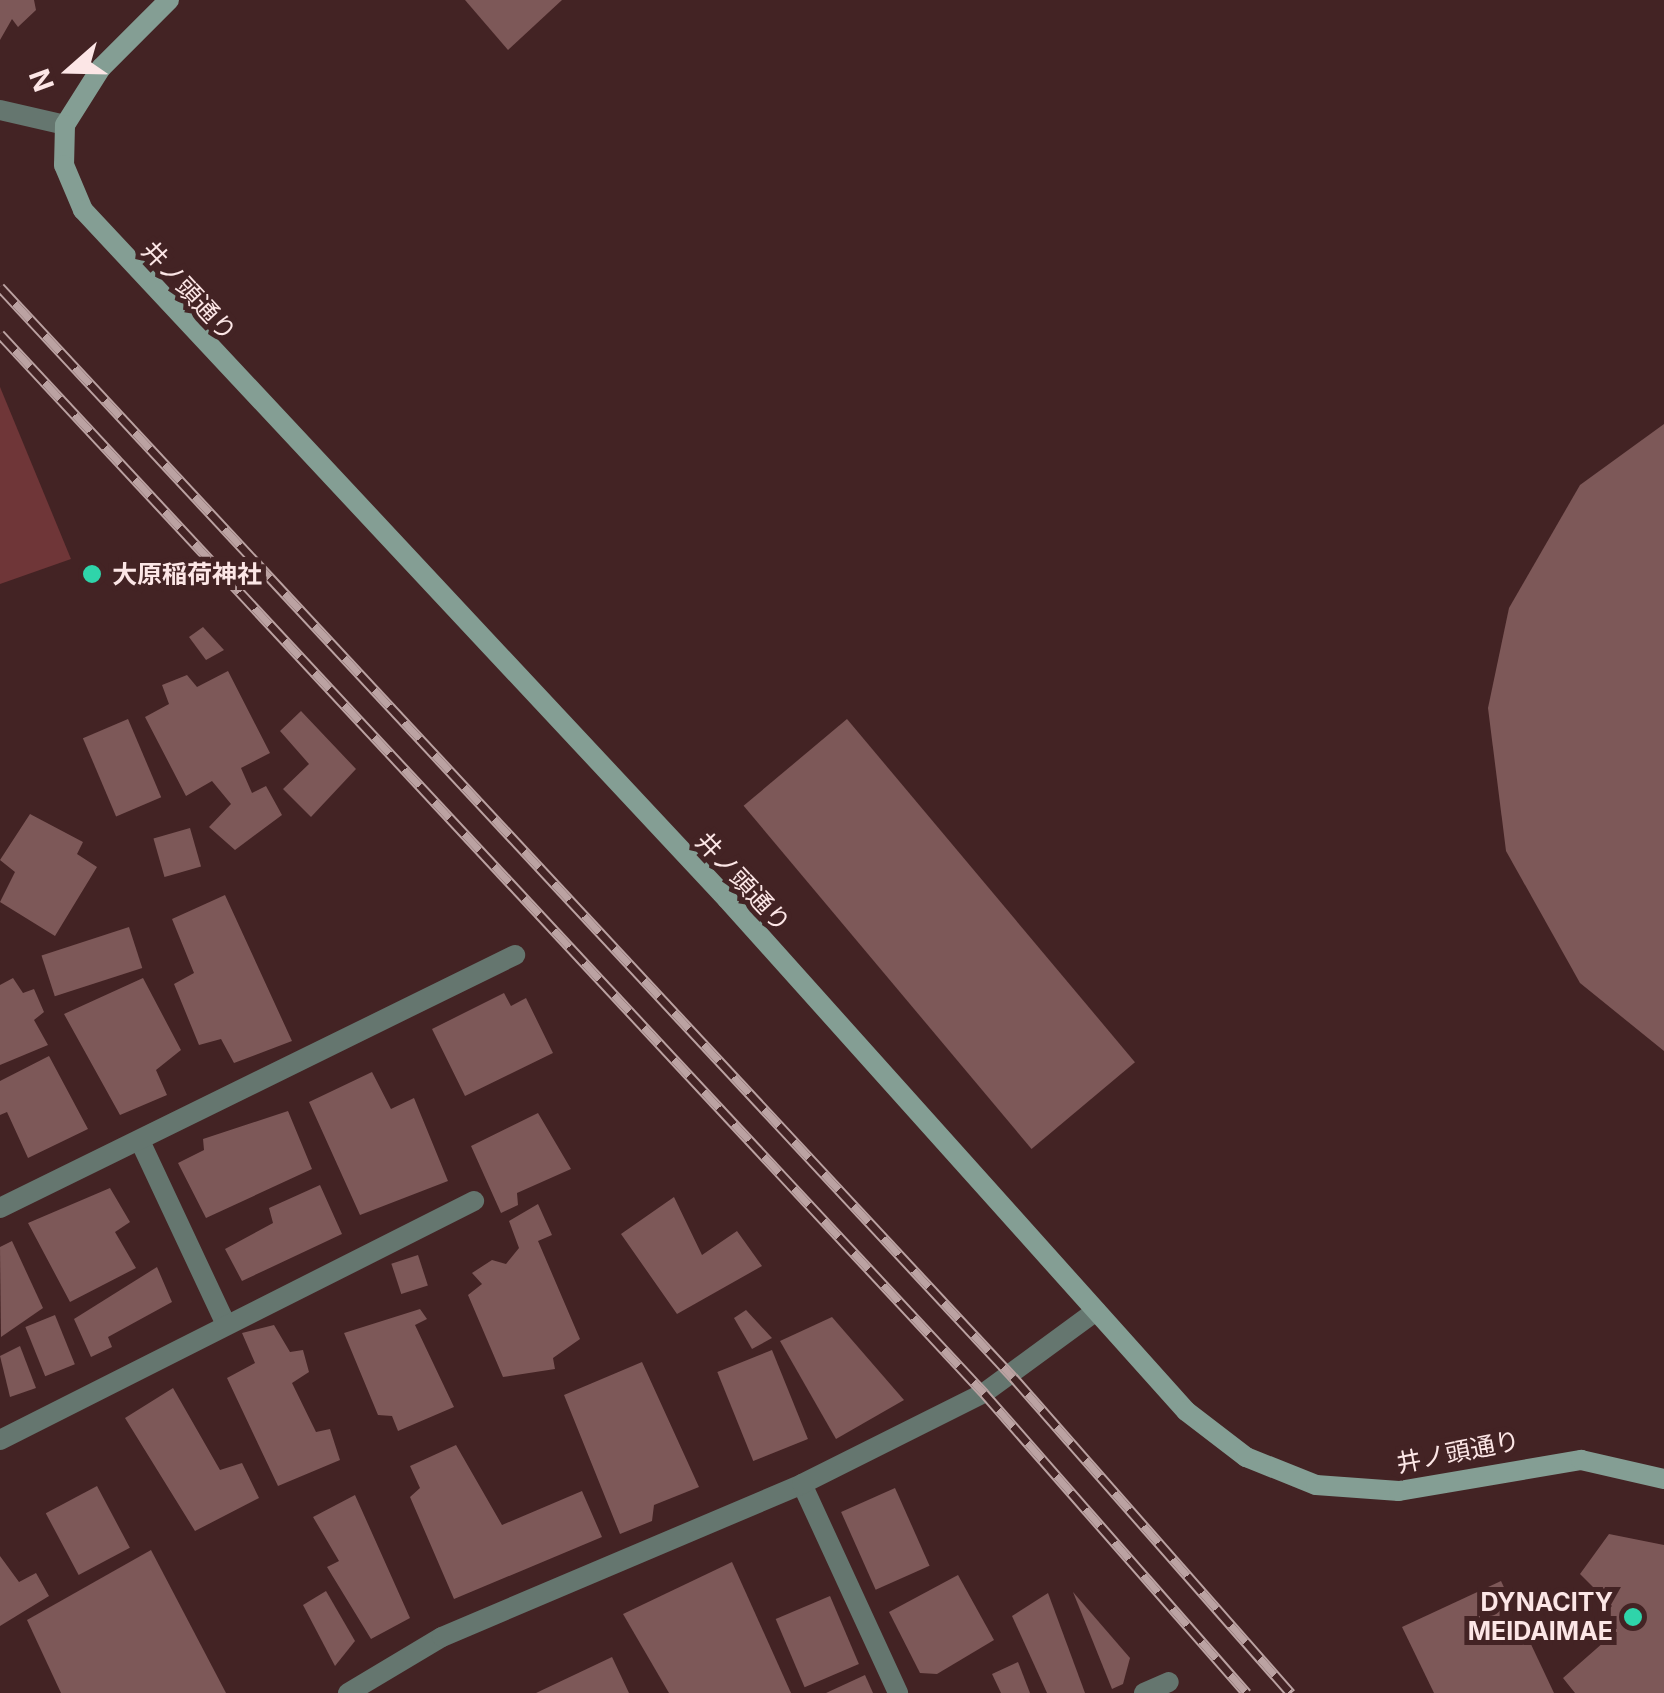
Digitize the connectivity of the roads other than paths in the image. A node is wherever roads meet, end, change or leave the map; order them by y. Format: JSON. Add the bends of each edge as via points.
{"nodes":[{"id":1,"x":169,"y":0,"type":"edge"},
{"id":2,"x":0,"y":110,"type":"edge"},
{"id":3,"x":65,"y":125,"type":"junction"},
{"id":4,"x":515,"y":955,"type":"dead end"},
{"id":5,"x":140,"y":1141,"type":"junction"},
{"id":6,"x":474,"y":1201,"type":"dead end"},
{"id":7,"x":0,"y":1208,"type":"edge"},
{"id":8,"x":1096,"y":1311,"type":"junction"},
{"id":9,"x":224,"y":1320,"type":"junction"},
{"id":10,"x":0,"y":1440,"type":"edge"},
{"id":11,"x":1664,"y":1478,"type":"edge"},
{"id":12,"x":802,"y":1484,"type":"junction"},
{"id":13,"x":1169,"y":1682,"type":"dead end"},
{"id":14,"x":348,"y":1693,"type":"edge"},
{"id":15,"x":898,"y":1693,"type":"edge"},
{"id":16,"x":1144,"y":1693,"type":"edge"}],
"edges":[{"from":1,"to":3,"type":"main road","via":[[101,68]]},
{"from":2,"to":3,"type":"street"},
{"from":3,"to":8,"type":"main road","name":"井ノ頭通り","via":[[68,183],[109,242],[727,899]]},
{"from":4,"to":5,"type":"street"},
{"from":5,"to":7,"type":"street"},
{"from":5,"to":9,"type":"street"},
{"from":6,"to":9,"type":"street"},
{"from":8,"to":11,"type":"main road","name":"井ノ頭通り","via":[[1217,1438],[1316,1485],[1400,1491],[1580,1460]]},
{"from":8,"to":12,"type":"street","via":[[1013,1377]]},
{"from":9,"to":10,"type":"street"},
{"from":12,"to":14,"type":"street","via":[[442,1637]]},
{"from":12,"to":15,"type":"street"},
{"from":13,"to":16,"type":"street"}]}
